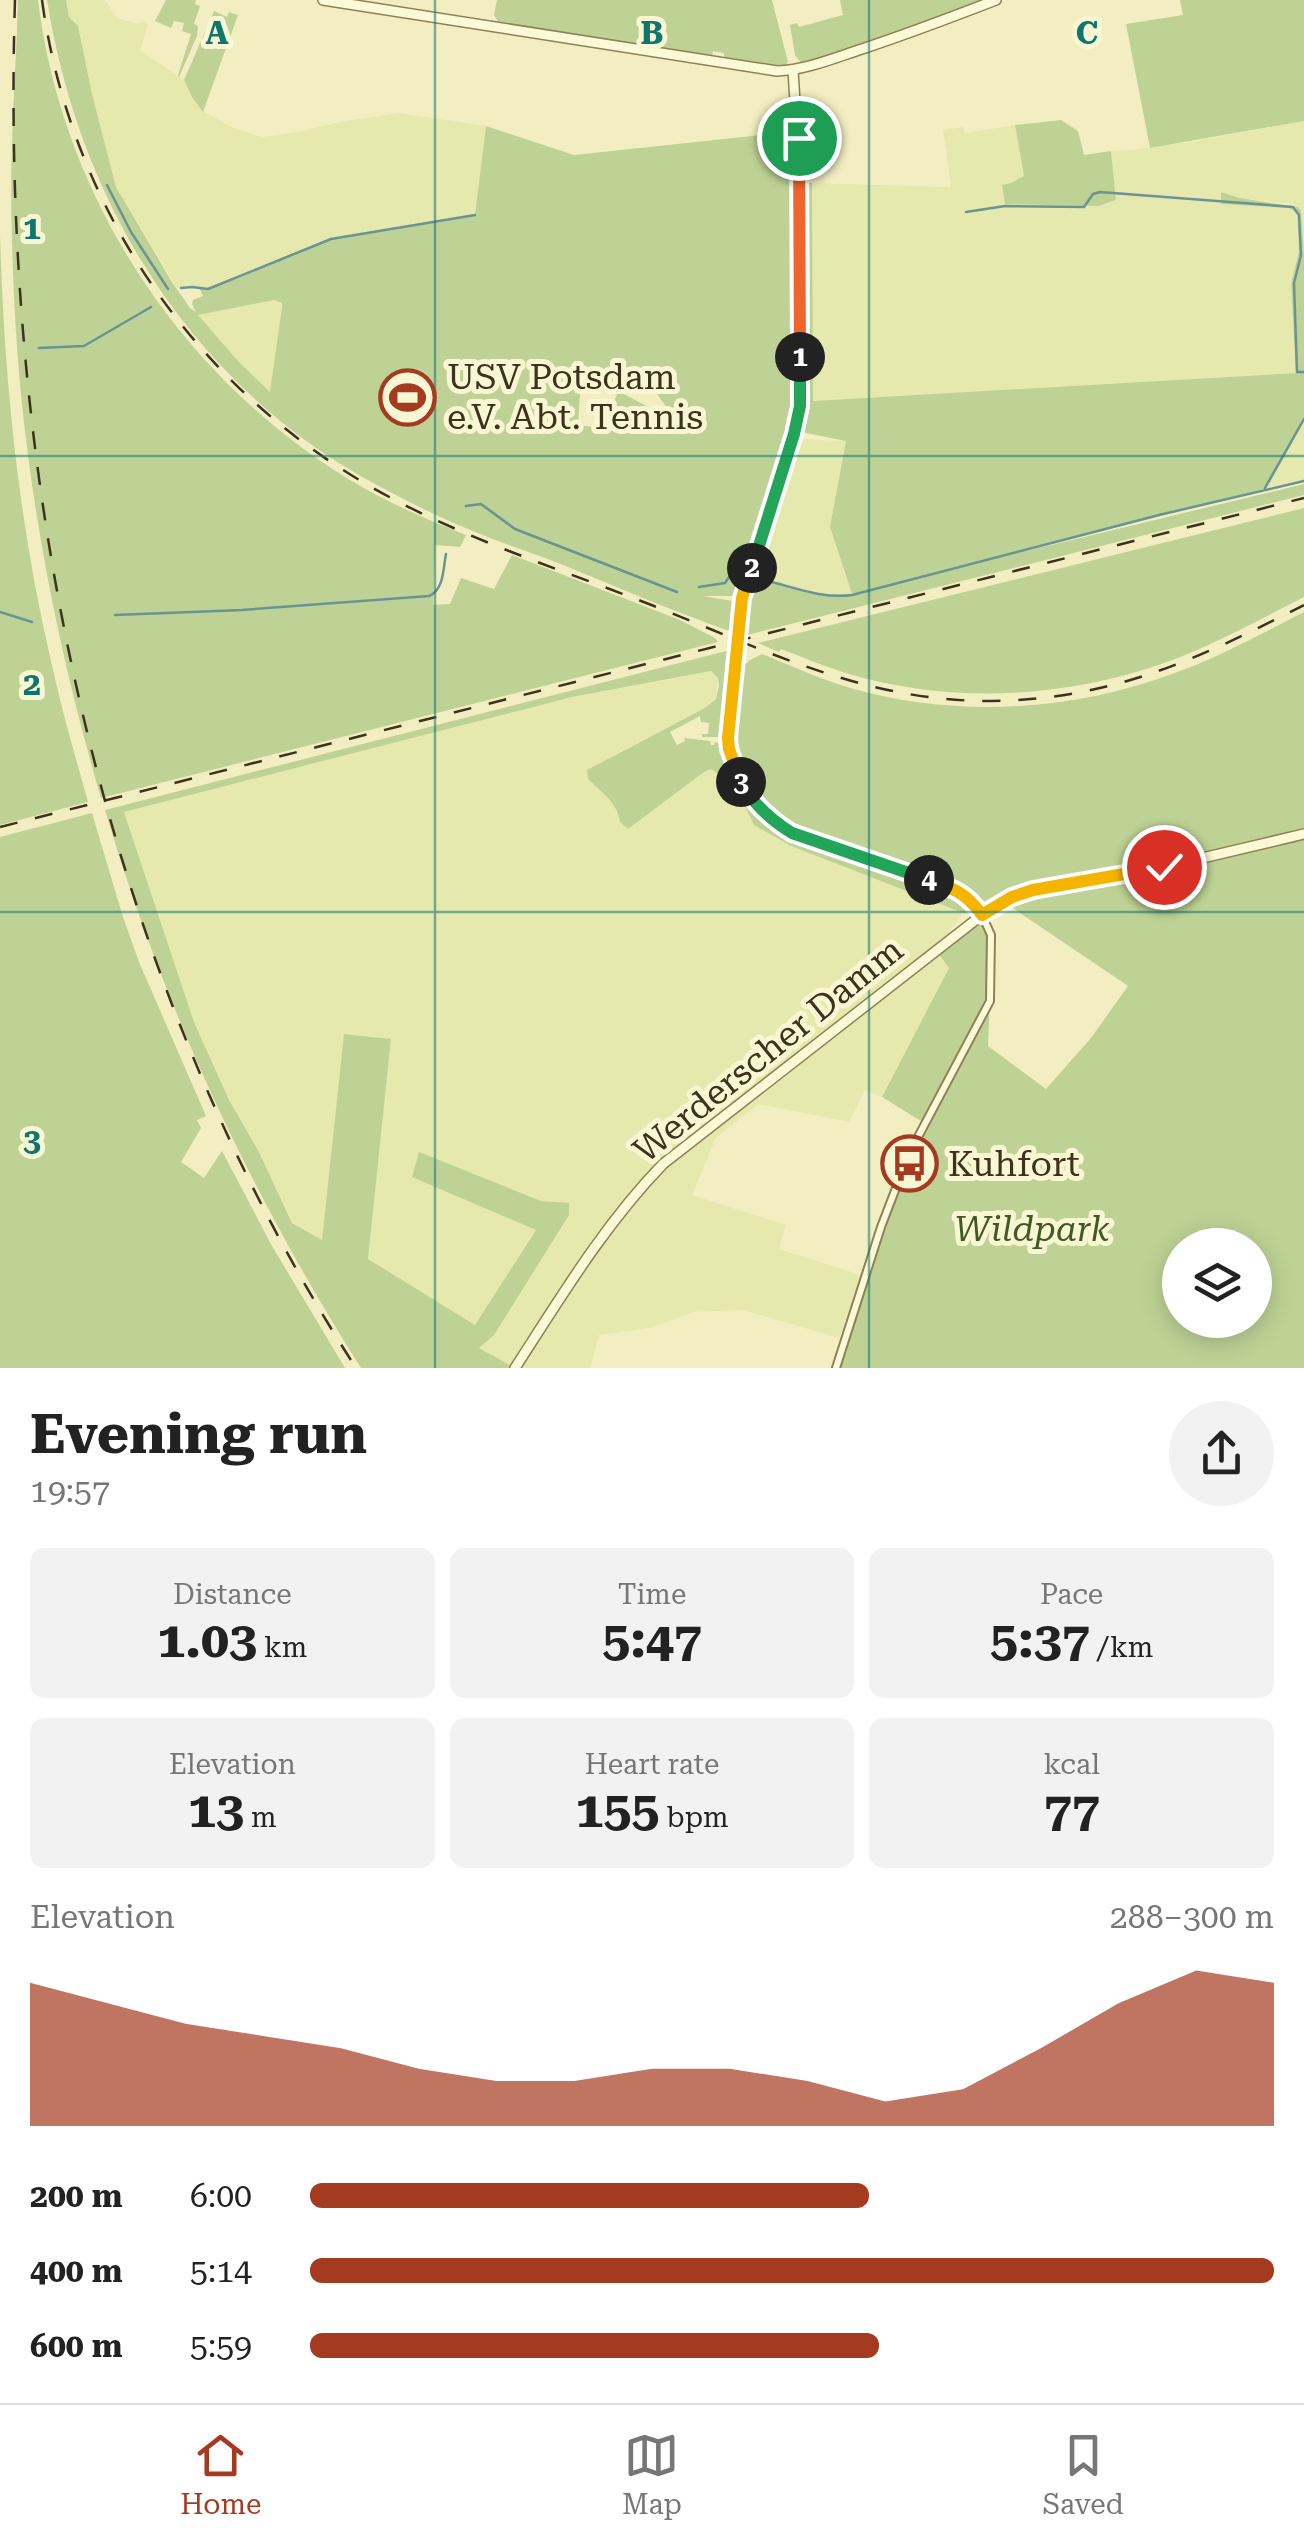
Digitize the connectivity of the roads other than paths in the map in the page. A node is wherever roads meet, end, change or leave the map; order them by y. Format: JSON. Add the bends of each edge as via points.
{"nodes":[{"id":1,"x":324,"y":0,"type":"edge"},
{"id":2,"x":996,"y":0,"type":"edge"},
{"id":3,"x":793,"y":70,"type":"junction"},
{"id":4,"x":1304,"y":834,"type":"edge"},
{"id":5,"x":982,"y":915,"type":"junction"},
{"id":6,"x":515,"y":1368,"type":"edge"},
{"id":7,"x":836,"y":1368,"type":"edge"}],
"edges":[{"from":1,"to":3,"type":"street"},
{"from":2,"to":3,"type":"street"},
{"from":3,"to":5,"type":"street","via":[[800,406],[742,598],[729,749],[746,791],[783,828],[956,890]]},
{"from":4,"to":5,"type":"street","name":"Werderscher Damm","via":[[1033,890]]},
{"from":5,"to":6,"type":"street","name":"Werderscher Damm","via":[[663,1164],[598,1240]]},
{"from":5,"to":7,"type":"street","via":[[991,935],[990,1001],[907,1159]]}]}
